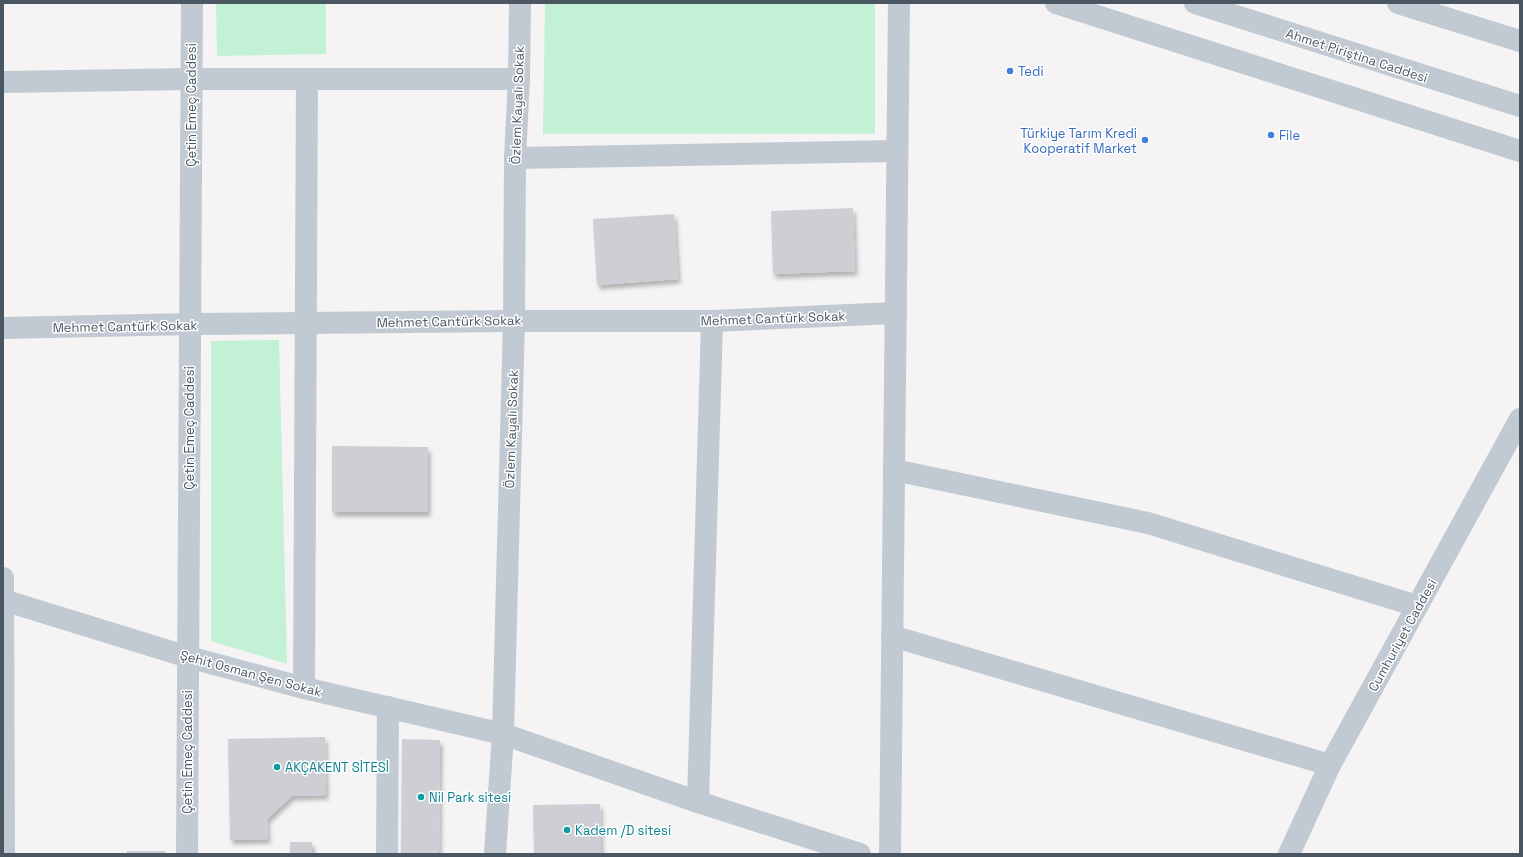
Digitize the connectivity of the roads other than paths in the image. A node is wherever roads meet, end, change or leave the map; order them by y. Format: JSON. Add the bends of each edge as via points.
{"nodes":[{"id":1,"x":192,"y":3,"type":"edge"},
{"id":2,"x":520,"y":3,"type":"edge"},
{"id":3,"x":899,"y":3,"type":"edge"},
{"id":4,"x":1056,"y":3,"type":"edge"},
{"id":5,"x":1195,"y":3,"type":"edge"},
{"id":6,"x":1398,"y":3,"type":"edge"},
{"id":7,"x":1520,"y":42,"type":"edge"},
{"id":8,"x":192,"y":79,"type":"junction"},
{"id":9,"x":306,"y":79,"type":"junction"},
{"id":10,"x":519,"y":79,"type":"junction"},
{"id":11,"x":3,"y":82,"type":"edge"},
{"id":12,"x":1520,"y":106,"type":"edge"},
{"id":13,"x":896,"y":151,"type":"junction"},
{"id":14,"x":1520,"y":151,"type":"edge"},
{"id":15,"x":515,"y":158,"type":"junction"},
{"id":16,"x":896,"y":313,"type":"junction"},
{"id":17,"x":514,"y":320,"type":"junction"},
{"id":18,"x":712,"y":321,"type":"junction"},
{"id":19,"x":305,"y":323,"type":"junction"},
{"id":20,"x":190,"y":324,"type":"junction"},
{"id":21,"x":3,"y":328,"type":"edge"},
{"id":22,"x":1520,"y":419,"type":"edge"},
{"id":23,"x":894,"y":470,"type":"junction"},
{"id":24,"x":3,"y":578,"type":"edge"},
{"id":25,"x":4,"y":600,"type":"edge"},
{"id":26,"x":1417,"y":606,"type":"junction"},
{"id":27,"x":892,"y":636,"type":"junction"},
{"id":28,"x":188,"y":657,"type":"junction"},
{"id":29,"x":304,"y":688,"type":"junction"},
{"id":30,"x":388,"y":707,"type":"junction"},
{"id":31,"x":503,"y":734,"type":"junction"},
{"id":32,"x":1330,"y":765,"type":"junction"},
{"id":33,"x":698,"y":802,"type":"junction"},
{"id":34,"x":4,"y":854,"type":"edge"},
{"id":35,"x":187,"y":854,"type":"edge"},
{"id":36,"x":387,"y":854,"type":"edge"},
{"id":37,"x":495,"y":854,"type":"edge"},
{"id":38,"x":860,"y":854,"type":"edge"},
{"id":39,"x":890,"y":854,"type":"edge"},
{"id":40,"x":1289,"y":854,"type":"edge"}],
"edges":[{"from":1,"to":8,"type":"street","name":"Çetin Emeç Caddesi"},
{"from":2,"to":10,"type":"street","name":"Özlem Kayalı Sokak"},
{"from":3,"to":13,"type":"street"},
{"from":4,"to":14,"type":"street"},
{"from":5,"to":12,"type":"street","name":"Ahmet Piriştina Caddesi"},
{"from":6,"to":7,"type":"street"},
{"from":8,"to":9,"type":"street"},
{"from":8,"to":11,"type":"street"},
{"from":8,"to":20,"type":"street","name":"Çetin Emeç Caddesi"},
{"from":9,"to":10,"type":"street"},
{"from":9,"to":19,"type":"street"},
{"from":10,"to":15,"type":"street","name":"Özlem Kayalı Sokak"},
{"from":13,"to":15,"type":"street"},
{"from":13,"to":16,"type":"street"},
{"from":15,"to":17,"type":"street","name":"Özlem Kayalı Sokak"},
{"from":16,"to":18,"type":"street","name":"Mehmet Cantürk Sokak"},
{"from":16,"to":23,"type":"street"},
{"from":17,"to":18,"type":"street","name":"Mehmet Cantürk Sokak"},
{"from":17,"to":19,"type":"street","name":"Mehmet Cantürk Sokak"},
{"from":17,"to":31,"type":"street","name":"Özlem Kayalı Sokak"},
{"from":18,"to":33,"type":"street"},
{"from":19,"to":20,"type":"street","name":"Mehmet Cantürk Sokak"},
{"from":19,"to":29,"type":"street"},
{"from":20,"to":21,"type":"street","name":"Mehmet Cantürk Sokak"},
{"from":20,"to":28,"type":"street","name":"Çetin Emeç Caddesi"},
{"from":22,"to":26,"type":"street","name":"Cumhuriyet Caddesi"},
{"from":23,"to":26,"type":"street","via":[[1148,523]]},
{"from":23,"to":27,"type":"street"},
{"from":24,"to":25,"type":"street"},
{"from":25,"to":28,"type":"street","name":"Şehit Osman Şen Sokak"},
{"from":25,"to":34,"type":"street"},
{"from":26,"to":32,"type":"street","name":"Cumhuriyet Caddesi"},
{"from":27,"to":32,"type":"street"},
{"from":27,"to":39,"type":"street"},
{"from":28,"to":29,"type":"street","name":"Şehit Osman Şen Sokak"},
{"from":28,"to":35,"type":"street","name":"Çetin Emeç Caddesi"},
{"from":29,"to":30,"type":"street","name":"Şehit Osman Şen Sokak"},
{"from":30,"to":31,"type":"street","name":"Şehit Osman Şen Sokak"},
{"from":30,"to":36,"type":"street"},
{"from":31,"to":33,"type":"street","name":"Şehit Osman Şen Sokak"},
{"from":31,"to":37,"type":"street","name":"Özlem Kayalı Sokak"},
{"from":32,"to":40,"type":"street","name":"Cumhuriyet Caddesi"},
{"from":33,"to":38,"type":"street","name":"Şehit Osman Şen Sokak"}]}
